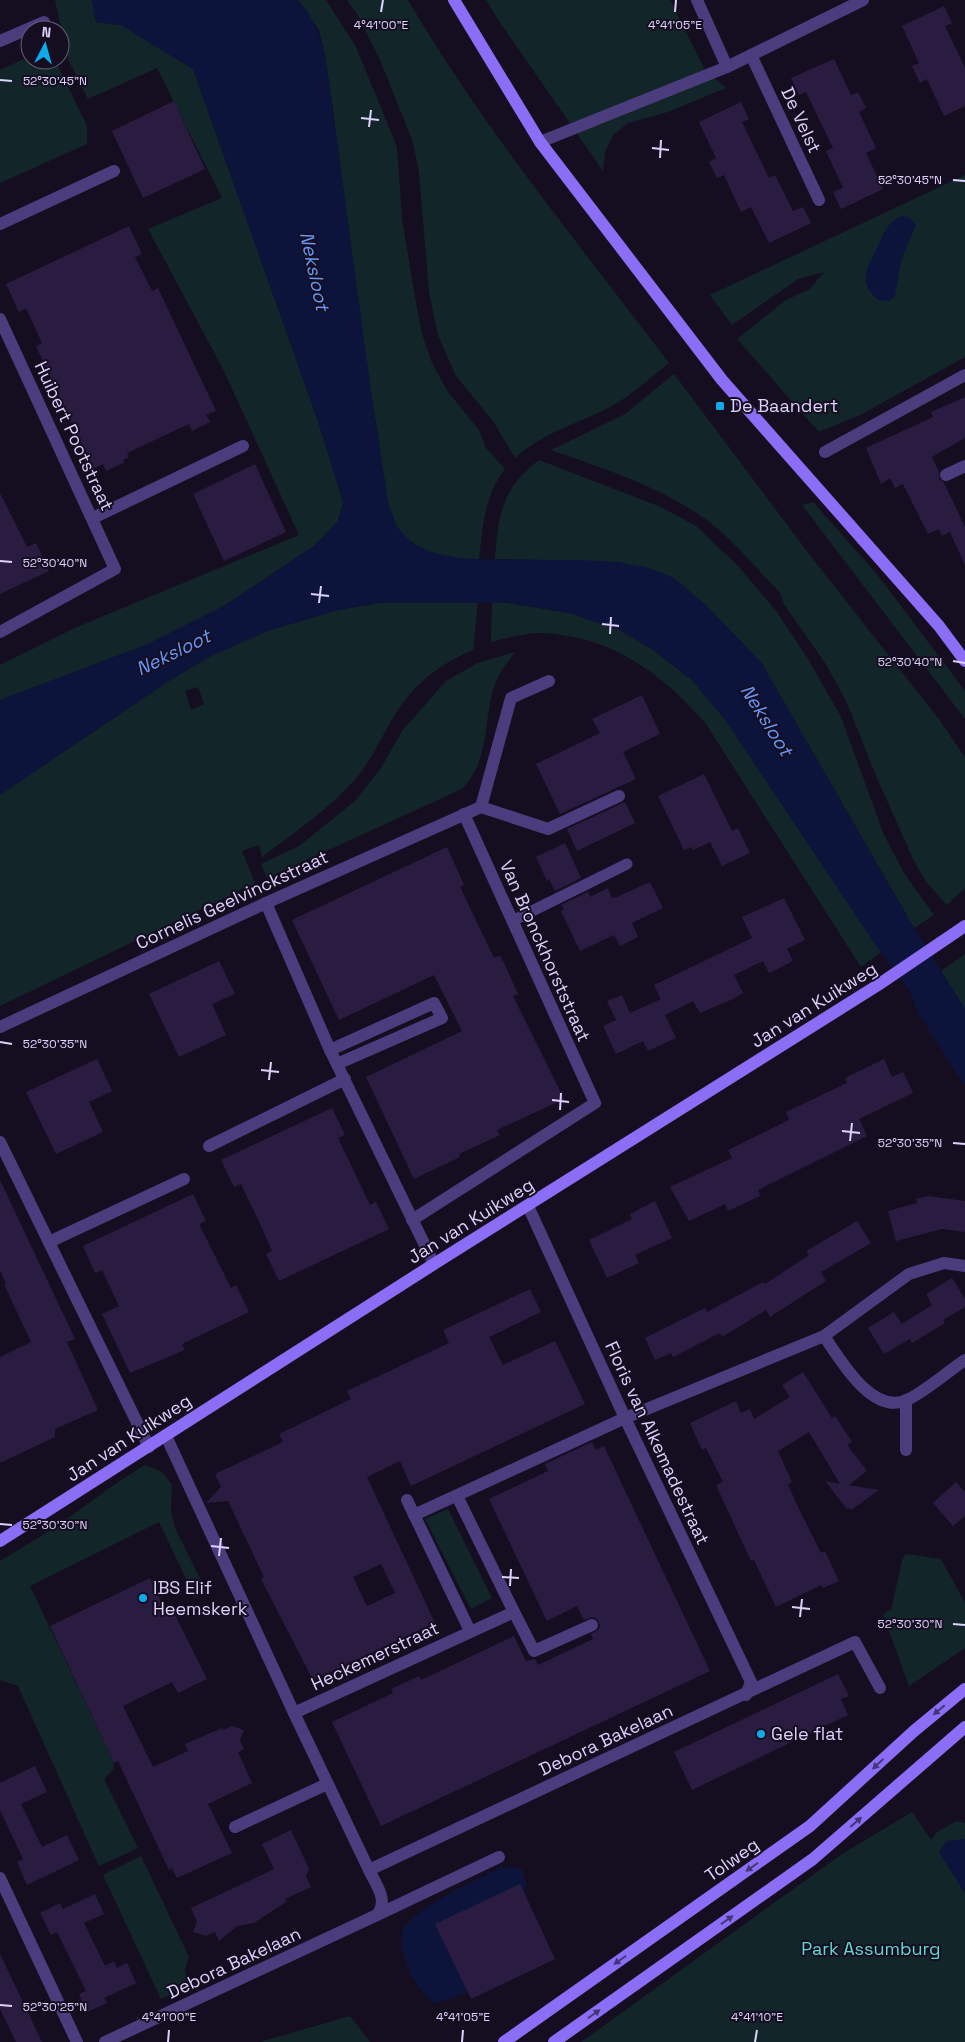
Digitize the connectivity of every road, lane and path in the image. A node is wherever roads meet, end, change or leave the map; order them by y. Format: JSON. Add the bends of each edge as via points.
{"nodes":[{"id":1,"x":454,"y":0,"type":"edge"},
{"id":2,"x":697,"y":0,"type":"edge"},
{"id":3,"x":864,"y":0,"type":"edge"},
{"id":4,"x":20,"y":33,"type":"edge"},
{"id":5,"x":0,"y":42,"type":"edge"},
{"id":6,"x":752,"y":55,"type":"junction"},
{"id":7,"x":727,"y":67,"type":"junction"},
{"id":8,"x":540,"y":142,"type":"junction"},
{"id":9,"x":114,"y":171,"type":"dead end"},
{"id":10,"x":819,"y":200,"type":"dead end"},
{"id":11,"x":0,"y":224,"type":"edge"},
{"id":12,"x":0,"y":319,"type":"edge"},
{"id":13,"x":965,"y":375,"type":"edge"},
{"id":14,"x":243,"y":446,"type":"dead end"},
{"id":15,"x":824,"y":452,"type":"dead end"},
{"id":16,"x":965,"y":466,"type":"edge"},
{"id":17,"x":946,"y":475,"type":"dead end"},
{"id":18,"x":93,"y":518,"type":"junction"},
{"id":19,"x":0,"y":632,"type":"edge"},
{"id":20,"x":965,"y":661,"type":"edge"},
{"id":21,"x":549,"y":681,"type":"dead end"},
{"id":22,"x":619,"y":796,"type":"dead end"},
{"id":23,"x":481,"y":807,"type":"junction"},
{"id":24,"x":464,"y":814,"type":"junction"},
{"id":25,"x":627,"y":864,"type":"dead end"},
{"id":26,"x":266,"y":903,"type":"junction"},
{"id":27,"x":512,"y":921,"type":"junction"},
{"id":28,"x":963,"y":930,"type":"edge"},
{"id":29,"x":0,"y":1027,"type":"edge"},
{"id":30,"x":330,"y":1050,"type":"junction"},
{"id":31,"x":337,"y":1064,"type":"junction"},
{"id":32,"x":344,"y":1079,"type":"junction"},
{"id":33,"x":594,"y":1103,"type":"joint"},
{"id":34,"x":0,"y":1142,"type":"edge"},
{"id":35,"x":209,"y":1146,"type":"dead end"},
{"id":36,"x":184,"y":1179,"type":"dead end"},
{"id":37,"x":528,"y":1206,"type":"junction"},
{"id":38,"x":412,"y":1220,"type":"junction"},
{"id":39,"x":49,"y":1242,"type":"junction"},
{"id":40,"x":434,"y":1264,"type":"junction"},
{"id":41,"x":965,"y":1266,"type":"edge"},
{"id":42,"x":824,"y":1336,"type":"junction"},
{"id":43,"x":965,"y":1360,"type":"edge"},
{"id":44,"x":906,"y":1400,"type":"junction"},
{"id":45,"x":625,"y":1418,"type":"junction"},
{"id":46,"x":166,"y":1436,"type":"junction"},
{"id":47,"x":150,"y":1447,"type":"junction"},
{"id":48,"x":906,"y":1450,"type":"dead end"},
{"id":49,"x":457,"y":1496,"type":"junction"},
{"id":50,"x":407,"y":1500,"type":"dead end"},
{"id":51,"x":414,"y":1516,"type":"junction"},
{"id":52,"x":0,"y":1541,"type":"edge"},
{"id":53,"x":514,"y":1612,"type":"junction"},
{"id":54,"x":592,"y":1625,"type":"dead end"},
{"id":55,"x":470,"y":1631,"type":"junction"},
{"id":56,"x":880,"y":1688,"type":"dead end"},
{"id":57,"x":965,"y":1688,"type":"edge"},
{"id":58,"x":746,"y":1695,"type":"junction"},
{"id":59,"x":294,"y":1714,"type":"junction"},
{"id":60,"x":965,"y":1727,"type":"edge"},
{"id":61,"x":327,"y":1784,"type":"junction"},
{"id":62,"x":235,"y":1827,"type":"dead end"},
{"id":63,"x":499,"y":1857,"type":"dead end"},
{"id":64,"x":369,"y":1870,"type":"junction"},
{"id":65,"x":0,"y":1878,"type":"edge"},
{"id":66,"x":378,"y":1915,"type":"junction"},
{"id":67,"x":77,"y":2042,"type":"edge"},
{"id":68,"x":105,"y":2042,"type":"edge"},
{"id":69,"x":504,"y":2042,"type":"edge"},
{"id":70,"x":554,"y":2042,"type":"edge"}],
"edges":[{"from":1,"to":8,"type":"main road"},
{"from":2,"to":7,"type":"street"},
{"from":3,"to":6,"type":"street"},
{"from":4,"to":5,"type":"street"},
{"from":6,"to":7,"type":"street"},
{"from":6,"to":10,"type":"street","name":"De Velst"},
{"from":7,"to":8,"type":"street"},
{"from":8,"to":20,"type":"main road","via":[[722,380],[939,626]]},
{"from":9,"to":11,"type":"street"},
{"from":12,"to":18,"type":"street","name":"Huibert Pootstraat"},
{"from":13,"to":15,"type":"street"},
{"from":14,"to":18,"type":"street"},
{"from":16,"to":17,"type":"street"},
{"from":18,"to":19,"type":"street","name":"Huibert Pootstraat","via":[[115,569]]},
{"from":21,"to":23,"type":"street","via":[[512,698]]},
{"from":22,"to":23,"type":"street","via":[[548,829]]},
{"from":23,"to":24,"type":"street","name":"Cornelis Geelvinckstraat"},
{"from":24,"to":26,"type":"street","name":"Cornelis Geelvinckstraat"},
{"from":24,"to":27,"type":"street","name":"Van Bronckhorststraat"},
{"from":25,"to":27,"type":"lane"},
{"from":26,"to":29,"type":"street","name":"Cornelis Geelvinckstraat"},
{"from":26,"to":30,"type":"street"},
{"from":27,"to":33,"type":"street","name":"Van Bronckhorststraat"},
{"from":28,"to":37,"type":"main road","name":"Jan van Kuikweg"},
{"from":30,"to":31,"type":"street"},
{"from":30,"to":31,"type":"street","via":[[434,1002],[442,1018]]},
{"from":31,"to":32,"type":"street"},
{"from":32,"to":35,"type":"street"},
{"from":32,"to":38,"type":"street"},
{"from":33,"to":38,"type":"street","name":"Jan van Kuikweg"},
{"from":34,"to":39,"type":"street"},
{"from":36,"to":39,"type":"street"},
{"from":37,"to":40,"type":"main road","name":"Jan van Kuikweg"},
{"from":37,"to":45,"type":"street","name":"Floris van Alkemadestraat"},
{"from":38,"to":40,"type":"street"},
{"from":39,"to":47,"type":"street"},
{"from":40,"to":46,"type":"main road","name":"Jan van Kuikweg"},
{"from":41,"to":42,"type":"street","via":[[944,1263],[909,1274]]},
{"from":42,"to":44,"type":"street","via":[[860,1386],[891,1402]]},
{"from":42,"to":45,"type":"street"},
{"from":43,"to":44,"type":"street"},
{"from":44,"to":48,"type":"street"},
{"from":45,"to":49,"type":"street"},
{"from":45,"to":58,"type":"street","name":"Floris van Alkemadestraat","via":[[751,1682]]},
{"from":46,"to":47,"type":"main road","name":"Jan van Kuikweg"},
{"from":46,"to":59,"type":"street"},
{"from":47,"to":52,"type":"main road","name":"Jan van Kuikweg"},
{"from":49,"to":51,"type":"street"},
{"from":49,"to":53,"type":"street"},
{"from":50,"to":51,"type":"street"},
{"from":51,"to":55,"type":"street"},
{"from":53,"to":54,"type":"street","via":[[534,1651]]},
{"from":53,"to":55,"type":"street","name":"Heckemerstraat"},
{"from":55,"to":59,"type":"street","name":"Heckemerstraat"},
{"from":56,"to":58,"type":"street","name":"Debora Bakelaan","via":[[855,1642]]},
{"from":57,"to":69,"type":"main road","name":"Tolweg","one_way":true,"via":[[810,1826]]},
{"from":58,"to":64,"type":"street","name":"Debora Bakelaan"},
{"from":59,"to":61,"type":"street"},
{"from":70,"to":60,"type":"main road","one_way":true,"via":[[814,1859]]},
{"from":61,"to":62,"type":"street"},
{"from":61,"to":64,"type":"street"},
{"from":63,"to":66,"type":"street","name":"Debora Bakelaan"},
{"from":64,"to":66,"type":"street","via":[[383,1901]]},
{"from":65,"to":67,"type":"street"},
{"from":66,"to":68,"type":"street","name":"Debora Bakelaan"}]}
